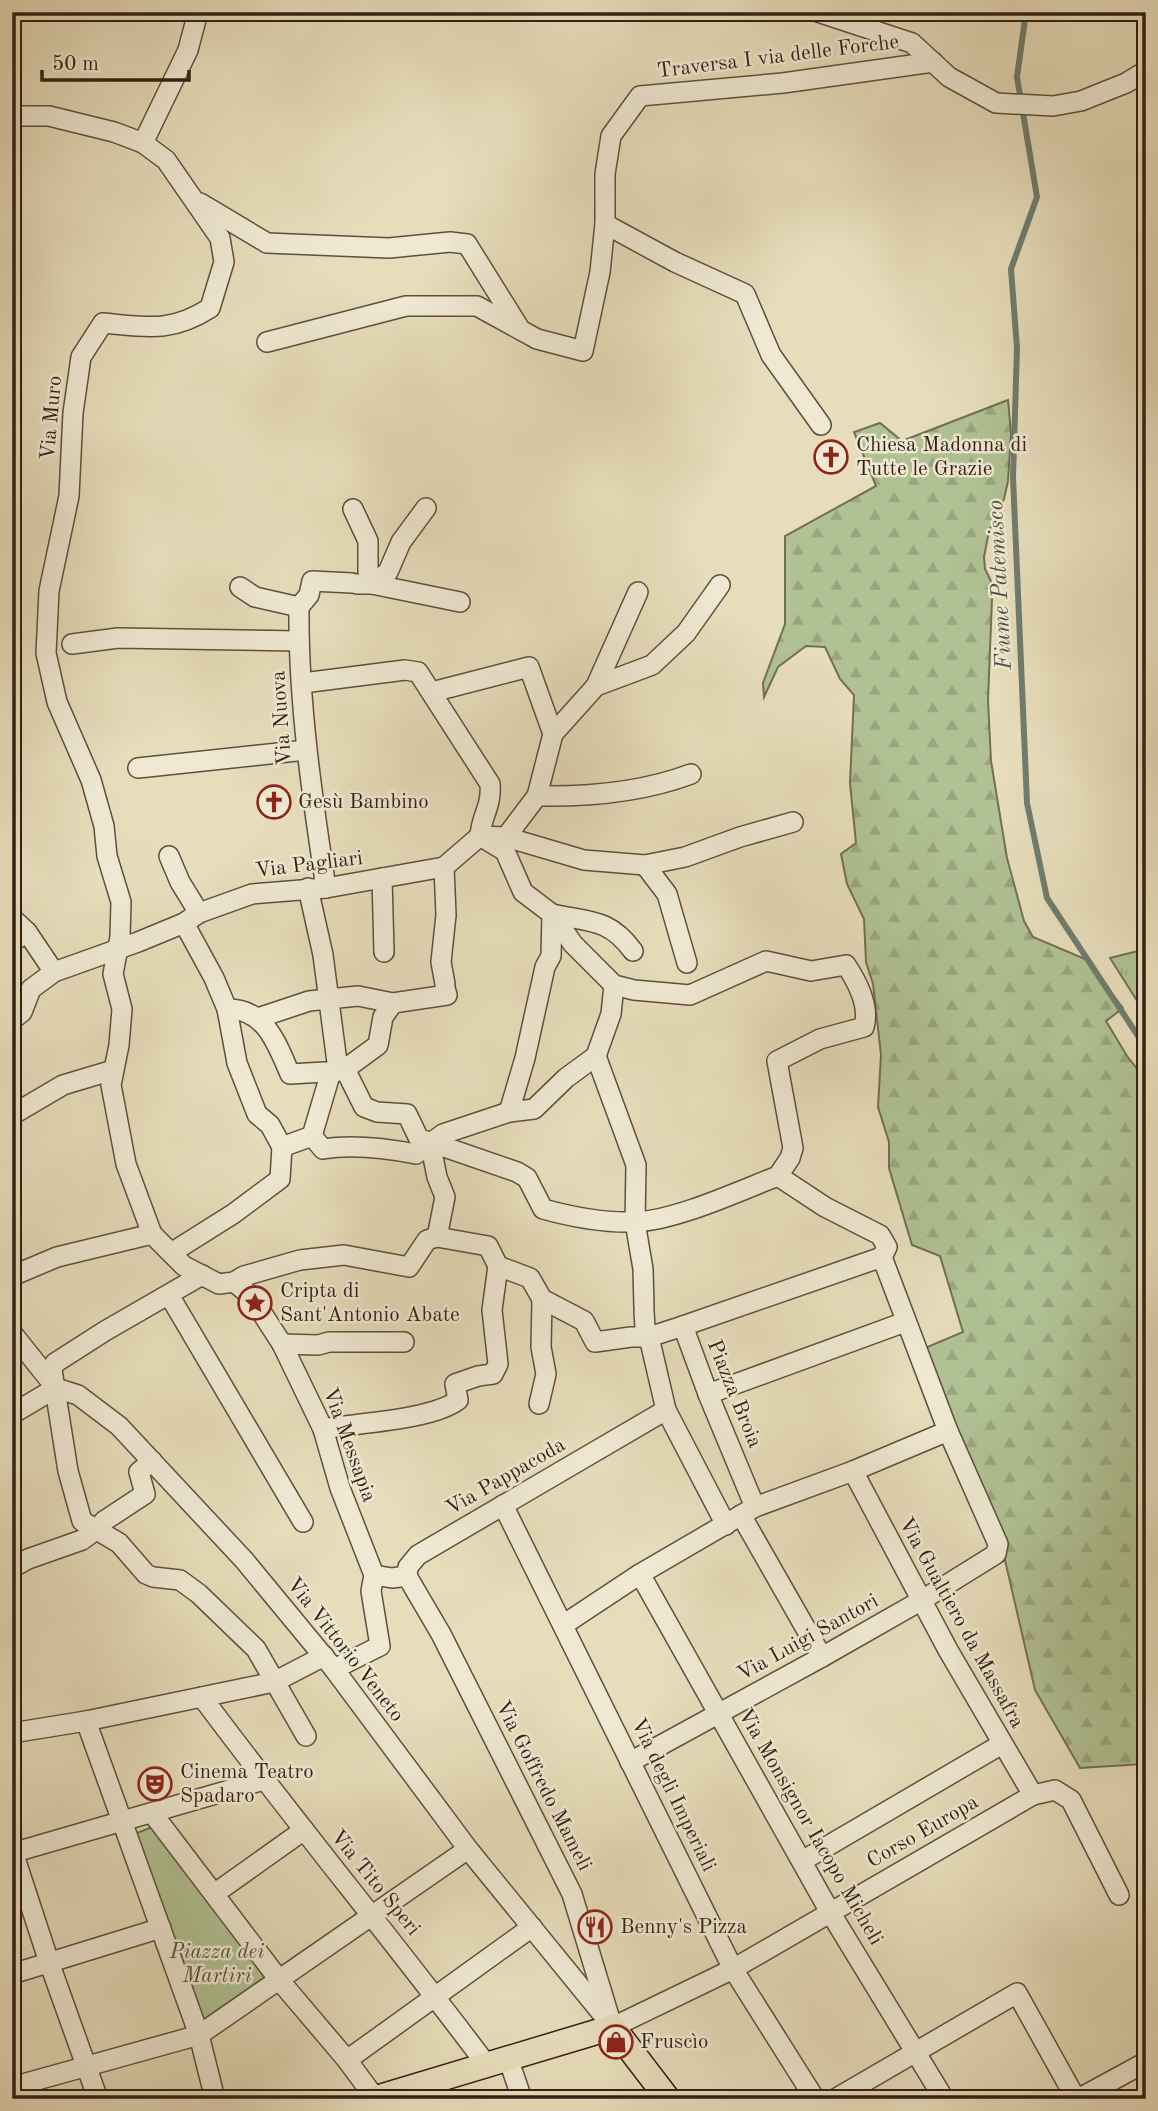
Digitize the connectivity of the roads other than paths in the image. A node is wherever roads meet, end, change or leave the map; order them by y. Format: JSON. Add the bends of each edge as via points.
{"nodes":[{"id":1,"x":198,"y":12,"type":"edge"},
{"id":2,"x":818,"y":12,"type":"edge"},
{"id":3,"x":933,"y":62,"type":"junction"},
{"id":4,"x":1146,"y":71,"type":"edge"},
{"id":5,"x":12,"y":116,"type":"edge"},
{"id":6,"x":143,"y":143,"type":"junction"},
{"id":7,"x":193,"y":199,"type":"junction"},
{"id":8,"x":605,"y":224,"type":"junction"},
{"id":9,"x":520,"y":329,"type":"junction"},
{"id":10,"x":267,"y":342,"type":"dead end"},
{"id":11,"x":821,"y":425,"type":"dead end"},
{"id":12,"x":426,"y":508,"type":"dead end"},
{"id":13,"x":354,"y":509,"type":"dead end"},
{"id":14,"x":360,"y":584,"type":"junction"},
{"id":15,"x":720,"y":585,"type":"dead end"},
{"id":16,"x":240,"y":587,"type":"dead end"},
{"id":17,"x":638,"y":592,"type":"dead end"},
{"id":18,"x":460,"y":603,"type":"dead end"},
{"id":19,"x":299,"y":607,"type":"junction"},
{"id":20,"x":299,"y":641,"type":"junction"},
{"id":21,"x":72,"y":644,"type":"dead end"},
{"id":22,"x":303,"y":683,"type":"junction"},
{"id":23,"x":596,"y":686,"type":"junction"},
{"id":24,"x":432,"y":692,"type":"junction"},
{"id":25,"x":553,"y":734,"type":"junction"},
{"id":26,"x":306,"y":750,"type":"junction"},
{"id":27,"x":138,"y":768,"type":"dead end"},
{"id":28,"x":691,"y":774,"type":"dead end"},
{"id":29,"x":537,"y":796,"type":"junction"},
{"id":30,"x":793,"y":822,"type":"dead end"},
{"id":31,"x":481,"y":836,"type":"junction"},
{"id":32,"x":506,"y":837,"type":"junction"},
{"id":33,"x":169,"y":856,"type":"dead end"},
{"id":34,"x":645,"y":865,"type":"junction"},
{"id":35,"x":444,"y":867,"type":"junction"},
{"id":36,"x":382,"y":878,"type":"junction"},
{"id":37,"x":317,"y":888,"type":"junction"},
{"id":38,"x":552,"y":914,"type":"junction"},
{"id":39,"x":12,"y":918,"type":"edge"},
{"id":40,"x":192,"y":918,"type":"junction"},
{"id":41,"x":20,"y":937,"type":"edge"},
{"id":42,"x":116,"y":951,"type":"junction"},
{"id":43,"x":633,"y":951,"type":"dead end"},
{"id":44,"x":384,"y":952,"type":"dead end"},
{"id":45,"x":687,"y":962,"type":"dead end"},
{"id":46,"x":54,"y":972,"type":"junction"},
{"id":47,"x":614,"y":985,"type":"junction"},
{"id":48,"x":329,"y":999,"type":"junction"},
{"id":49,"x":393,"y":1003,"type":"junction"},
{"id":50,"x":227,"y":1009,"type":"junction"},
{"id":51,"x":258,"y":1018,"type":"junction"},
{"id":52,"x":12,"y":1020,"type":"edge"},
{"id":53,"x":596,"y":1056,"type":"junction"},
{"id":54,"x":113,"y":1070,"type":"junction"},
{"id":55,"x":334,"y":1072,"type":"junction"},
{"id":56,"x":509,"y":1112,"type":"junction"},
{"id":57,"x":12,"y":1115,"type":"edge"},
{"id":58,"x":312,"y":1136,"type":"junction"},
{"id":59,"x":430,"y":1142,"type":"junction"},
{"id":60,"x":282,"y":1147,"type":"junction"},
{"id":61,"x":778,"y":1176,"type":"junction"},
{"id":62,"x":635,"y":1222,"type":"junction"},
{"id":63,"x":152,"y":1234,"type":"junction"},
{"id":64,"x":437,"y":1237,"type":"junction"},
{"id":65,"x":171,"y":1253,"type":"junction"},
{"id":66,"x":882,"y":1257,"type":"junction"},
{"id":67,"x":498,"y":1266,"type":"junction"},
{"id":68,"x":202,"y":1275,"type":"junction"},
{"id":69,"x":12,"y":1276,"type":"edge"},
{"id":70,"x":234,"y":1282,"type":"junction"},
{"id":71,"x":169,"y":1295,"type":"junction"},
{"id":72,"x":542,"y":1299,"type":"junction"},
{"id":73,"x":905,"y":1322,"type":"junction"},
{"id":74,"x":683,"y":1326,"type":"junction"},
{"id":75,"x":12,"y":1333,"type":"edge"},
{"id":76,"x":649,"y":1338,"type":"junction"},
{"id":77,"x":404,"y":1342,"type":"dead end"},
{"id":78,"x":282,"y":1344,"type":"junction"},
{"id":79,"x":56,"y":1388,"type":"junction"},
{"id":80,"x":708,"y":1395,"type":"junction"},
{"id":81,"x":539,"y":1404,"type":"dead end"},
{"id":82,"x":666,"y":1410,"type":"junction"},
{"id":83,"x":12,"y":1414,"type":"edge"},
{"id":84,"x":323,"y":1429,"type":"junction"},
{"id":85,"x":948,"y":1432,"type":"junction"},
{"id":86,"x":152,"y":1461,"type":"junction"},
{"id":87,"x":853,"y":1471,"type":"junction"},
{"id":88,"x":503,"y":1505,"type":"junction"},
{"id":89,"x":741,"y":1516,"type":"junction"},
{"id":90,"x":303,"y":1522,"type":"dead end"},
{"id":91,"x":97,"y":1529,"type":"junction"},
{"id":92,"x":12,"y":1568,"type":"edge"},
{"id":93,"x":640,"y":1574,"type":"junction"},
{"id":94,"x":374,"y":1575,"type":"junction"},
{"id":95,"x":407,"y":1576,"type":"junction"},
{"id":96,"x":922,"y":1600,"type":"junction"},
{"id":97,"x":563,"y":1625,"type":"junction"},
{"id":98,"x":822,"y":1657,"type":"junction"},
{"id":99,"x":329,"y":1663,"type":"junction"},
{"id":100,"x":274,"y":1682,"type":"junction"},
{"id":101,"x":202,"y":1697,"type":"junction"},
{"id":102,"x":719,"y":1714,"type":"junction"},
{"id":103,"x":86,"y":1721,"type":"junction"},
{"id":104,"x":12,"y":1733,"type":"edge"},
{"id":105,"x":306,"y":1736,"type":"dead end"},
{"id":106,"x":1002,"y":1744,"type":"junction"},
{"id":107,"x":630,"y":1762,"type":"junction"},
{"id":108,"x":264,"y":1780,"type":"junction"},
{"id":109,"x":1033,"y":1795,"type":"junction"},
{"id":110,"x":153,"y":1814,"type":"junction"},
{"id":111,"x":121,"y":1822,"type":"junction"},
{"id":112,"x":304,"y":1830,"type":"junction"},
{"id":113,"x":468,"y":1849,"type":"junction"},
{"id":114,"x":13,"y":1852,"type":"edge"},
{"id":115,"x":802,"y":1861,"type":"junction"},
{"id":116,"x":214,"y":1894,"type":"junction"},
{"id":117,"x":1119,"y":1895,"type":"dead end"},
{"id":118,"x":830,"y":1912,"type":"junction"},
{"id":119,"x":373,"y":1915,"type":"junction"},
{"id":120,"x":532,"y":1927,"type":"junction"},
{"id":121,"x":161,"y":1928,"type":"junction"},
{"id":122,"x":49,"y":1962,"type":"junction"},
{"id":123,"x":733,"y":1969,"type":"junction"},
{"id":124,"x":12,"y":1975,"type":"edge"},
{"id":125,"x":280,"y":1981,"type":"junction"},
{"id":126,"x":435,"y":1996,"type":"junction"},
{"id":127,"x":613,"y":2027,"type":"junction"},
{"id":128,"x":199,"y":2035,"type":"junction"},
{"id":129,"x":917,"y":2052,"type":"junction"},
{"id":130,"x":347,"y":2060,"type":"junction"},
{"id":131,"x":497,"y":2061,"type":"junction"},
{"id":132,"x":1146,"y":2062,"type":"edge"},
{"id":133,"x":88,"y":2067,"type":"junction"},
{"id":134,"x":12,"y":2087,"type":"edge"},
{"id":135,"x":411,"y":2094,"type":"edge"},
{"id":136,"x":98,"y":2099,"type":"edge"},
{"id":137,"x":215,"y":2099,"type":"edge"},
{"id":138,"x":374,"y":2099,"type":"edge"},
{"id":139,"x":522,"y":2099,"type":"edge"},
{"id":140,"x":668,"y":2099,"type":"edge"},
{"id":141,"x":815,"y":2099,"type":"edge"},
{"id":142,"x":835,"y":2099,"type":"edge"},
{"id":143,"x":944,"y":2099,"type":"edge"},
{"id":144,"x":1077,"y":2099,"type":"edge"}],
"edges":[{"from":1,"to":6,"type":"street","via":[[188,50]]},
{"from":2,"to":3,"type":"street","via":[[912,43]]},
{"from":3,"to":4,"type":"street","via":[[949,78],[996,103],[1053,106],[1082,101]]},
{"from":3,"to":8,"type":"street","name":"Traversa I via delle Forche","via":[[783,83],[640,96],[611,136]]},
{"from":5,"to":6,"type":"street","name":"Via Muro","via":[[49,116]]},
{"from":6,"to":7,"type":"street","name":"Via Muro","via":[[166,160]]},
{"from":7,"to":9,"type":"street","via":[[267,243],[389,248],[467,244]]},
{"from":7,"to":42,"type":"street","name":"Via Muro","via":[[220,238],[224,262],[210,308],[172,326],[103,323],[81,357],[69,496],[49,591],[46,653],[57,702],[98,802],[121,902]]},
{"from":8,"to":9,"type":"street","name":"Traversa I via delle Forche","via":[[583,351],[537,339]]},
{"from":8,"to":11,"type":"street","via":[[745,294],[771,355]]},
{"from":9,"to":10,"type":"street","name":"Traversa I via delle Forche","via":[[477,306],[406,306]]},
{"from":12,"to":14,"type":"street","via":[[401,542],[388,572]]},
{"from":13,"to":14,"type":"street","via":[[368,541],[368,571]]},
{"from":14,"to":18,"type":"street"},
{"from":14,"to":19,"type":"street","via":[[312,581],[309,595]]},
{"from":15,"to":23,"type":"street","via":[[686,633],[652,665]]},
{"from":16,"to":19,"type":"street","via":[[255,597]]},
{"from":17,"to":23,"type":"street"},
{"from":19,"to":20,"type":"street","name":"Via Nuova"},
{"from":20,"to":21,"type":"street","via":[[118,638]]},
{"from":20,"to":22,"type":"street","name":"Via Nuova"},
{"from":22,"to":24,"type":"street","via":[[405,670],[418,673]]},
{"from":22,"to":26,"type":"street","name":"Via Nuova"},
{"from":23,"to":25,"type":"street"},
{"from":24,"to":25,"type":"street","via":[[530,667]]},
{"from":24,"to":31,"type":"street","via":[[490,784],[491,800]]},
{"from":25,"to":29,"type":"street"},
{"from":26,"to":27,"type":"street"},
{"from":26,"to":37,"type":"street","name":"Via Nuova"},
{"from":28,"to":29,"type":"street","via":[[661,785],[578,796]]},
{"from":29,"to":32,"type":"street"},
{"from":30,"to":34,"type":"street"},
{"from":31,"to":32,"type":"street"},
{"from":31,"to":35,"type":"street","name":"Via Pagliari"},
{"from":31,"to":38,"type":"street","via":[[505,851],[523,892]]},
{"from":32,"to":34,"type":"street","via":[[584,860]]},
{"from":33,"to":40,"type":"street"},
{"from":34,"to":45,"type":"street","via":[[667,894]]},
{"from":35,"to":36,"type":"street","name":"Via Pagliari"},
{"from":35,"to":49,"type":"street","via":[[446,915],[441,954],[447,995]]},
{"from":36,"to":37,"type":"street","name":"Via Pagliari"},
{"from":36,"to":44,"type":"street"},
{"from":37,"to":40,"type":"street","name":"Via Pagliari","via":[[252,894]]},
{"from":37,"to":48,"type":"street","name":"Via Nuova"},
{"from":38,"to":43,"type":"street","via":[[609,926]]},
{"from":38,"to":47,"type":"street","via":[[573,944]]},
{"from":38,"to":56,"type":"street","via":[[551,956]]},
{"from":39,"to":41,"type":"street"},
{"from":40,"to":42,"type":"street","name":"Via Pagliari"},
{"from":40,"to":50,"type":"street"},
{"from":41,"to":46,"type":"street"},
{"from":42,"to":46,"type":"street","name":"Via Pagliari"},
{"from":42,"to":54,"type":"street","via":[[113,974],[122,1009]]},
{"from":46,"to":52,"type":"street","via":[[31,989],[22,1012]]},
{"from":47,"to":53,"type":"street","via":[[611,1014]]},
{"from":47,"to":61,"type":"street","via":[[690,995],[766,961],[811,971],[846,965],[868,1014],[864,1027],[820,1038],[777,1060],[793,1148]]},
{"from":48,"to":49,"type":"street","via":[[358,996]]},
{"from":48,"to":51,"type":"street"},
{"from":48,"to":55,"type":"street","name":"Via Nuova"},
{"from":49,"to":55,"type":"street","via":[[383,1017],[378,1045]]},
{"from":50,"to":51,"type":"street","via":[[240,1009]]},
{"from":50,"to":60,"type":"street","via":[[232,1048],[247,1091],[257,1114],[270,1125]]},
{"from":51,"to":55,"type":"street","via":[[274,1036],[290,1074]]},
{"from":53,"to":56,"type":"street","via":[[566,1078],[541,1105]]},
{"from":53,"to":62,"type":"street","via":[[636,1165]]},
{"from":54,"to":57,"type":"street","via":[[63,1085]]},
{"from":54,"to":63,"type":"street","via":[[111,1084],[126,1164]]},
{"from":55,"to":58,"type":"street"},
{"from":55,"to":59,"type":"street","via":[[347,1073],[364,1107],[407,1114],[419,1139]]},
{"from":56,"to":59,"type":"street"},
{"from":58,"to":59,"type":"street","via":[[323,1149],[385,1148],[415,1154]]},
{"from":58,"to":60,"type":"street"},
{"from":59,"to":62,"type":"street","via":[[517,1172],[527,1178],[543,1209]]},
{"from":59,"to":64,"type":"street","via":[[444,1197]]},
{"from":60,"to":65,"type":"street","via":[[280,1179]]},
{"from":61,"to":62,"type":"street","via":[[668,1216]]},
{"from":61,"to":66,"type":"street","via":[[880,1235],[887,1247]]},
{"from":62,"to":76,"type":"street"},
{"from":63,"to":65,"type":"street"},
{"from":63,"to":69,"type":"street","via":[[57,1257]]},
{"from":64,"to":67,"type":"street","via":[[488,1246]]},
{"from":64,"to":70,"type":"street","via":[[427,1240],[409,1267],[344,1255],[300,1260]]},
{"from":65,"to":68,"type":"street"},
{"from":66,"to":73,"type":"street"},
{"from":66,"to":74,"type":"street"},
{"from":67,"to":72,"type":"street","via":[[530,1278]]},
{"from":67,"to":84,"type":"street","via":[[492,1310],[498,1364],[493,1374],[456,1384],[458,1400],[450,1406],[420,1415]]},
{"from":68,"to":70,"type":"street","via":[[219,1284]]},
{"from":68,"to":71,"type":"street"},
{"from":70,"to":78,"type":"street","name":"Via Messapia","via":[[251,1296]]},
{"from":71,"to":79,"type":"street","via":[[55,1363]]},
{"from":71,"to":90,"type":"street"},
{"from":72,"to":76,"type":"street","name":"Piazza Broia","via":[[584,1321],[595,1342]]},
{"from":72,"to":81,"type":"street","via":[[541,1347],[546,1374]]},
{"from":73,"to":80,"type":"street"},
{"from":73,"to":85,"type":"street"},
{"from":74,"to":76,"type":"street","name":"Piazza Broia"},
{"from":74,"to":80,"type":"street","name":"Piazza Broia"},
{"from":75,"to":79,"type":"street","name":"Via Vittorio Veneto"},
{"from":76,"to":82,"type":"street"},
{"from":77,"to":78,"type":"street"},
{"from":78,"to":84,"type":"street","name":"Via Messapia"},
{"from":79,"to":83,"type":"street"},
{"from":79,"to":86,"type":"street","name":"Via Vittorio Veneto","via":[[89,1403]]},
{"from":79,"to":91,"type":"street","via":[[68,1471],[82,1521]]},
{"from":80,"to":89,"type":"street","name":"Piazza Broia"},
{"from":82,"to":88,"type":"street","name":"Via Pappacoda"},
{"from":82,"to":89,"type":"street"},
{"from":84,"to":94,"type":"street","name":"Via Messapia"},
{"from":85,"to":87,"type":"street"},
{"from":85,"to":96,"type":"street","name":"Via Luigi Santori","via":[[998,1544],[988,1561]]},
{"from":86,"to":91,"type":"street","via":[[139,1472],[145,1494]]},
{"from":86,"to":99,"type":"street","name":"Via Vittorio Veneto","via":[[244,1560]]},
{"from":87,"to":89,"type":"street"},
{"from":87,"to":96,"type":"street","name":"Via Gualtiero da Massafra"},
{"from":88,"to":95,"type":"street","name":"Via Pappacoda","via":[[418,1555]]},
{"from":88,"to":97,"type":"street","name":"Via degli Imperiali"},
{"from":89,"to":93,"type":"street"},
{"from":89,"to":98,"type":"street"},
{"from":91,"to":92,"type":"street","via":[[82,1540]]},
{"from":91,"to":100,"type":"street","via":[[119,1543],[146,1574],[180,1580],[199,1594],[256,1649]]},
{"from":93,"to":97,"type":"street"},
{"from":93,"to":102,"type":"street","name":"Via Monsignor Iacopo Micheli"},
{"from":94,"to":95,"type":"street"},
{"from":94,"to":99,"type":"street","name":"Via Messapia","via":[[371,1591],[380,1646]]},
{"from":95,"to":127,"type":"street","name":"Via Goffredo Mameli","via":[[572,1894]]},
{"from":96,"to":98,"type":"street","name":"Via Luigi Santori"},
{"from":96,"to":106,"type":"street","name":"Via Gualtiero da Massafra"},
{"from":97,"to":107,"type":"street","name":"Via degli Imperiali"},
{"from":98,"to":102,"type":"street","name":"Via Luigi Santori"},
{"from":99,"to":100,"type":"street"},
{"from":99,"to":113,"type":"street","name":"Via Vittorio Veneto"},
{"from":100,"to":101,"type":"street"},
{"from":100,"to":105,"type":"street"},
{"from":101,"to":103,"type":"street"},
{"from":101,"to":108,"type":"street","name":"Via Tito Speri"},
{"from":102,"to":107,"type":"street","name":"Via Luigi Santori"},
{"from":102,"to":115,"type":"street","name":"Via Monsignor Iacopo Micheli"},
{"from":103,"to":104,"type":"street"},
{"from":103,"to":111,"type":"street"},
{"from":106,"to":109,"type":"street","name":"Via Gualtiero da Massafra"},
{"from":106,"to":115,"type":"street"},
{"from":107,"to":123,"type":"street","name":"Via degli Imperiali"},
{"from":108,"to":110,"type":"street"},
{"from":108,"to":112,"type":"street","name":"Via Tito Speri"},
{"from":109,"to":117,"type":"street","via":[[1055,1790],[1071,1800]]},
{"from":109,"to":118,"type":"street","name":"Corso Europa"},
{"from":110,"to":111,"type":"street"},
{"from":110,"to":116,"type":"street"},
{"from":111,"to":114,"type":"street"},
{"from":111,"to":121,"type":"street"},
{"from":112,"to":116,"type":"street"},
{"from":112,"to":119,"type":"street","name":"Via Tito Speri"},
{"from":113,"to":119,"type":"street"},
{"from":113,"to":120,"type":"street","name":"Via Vittorio Veneto"},
{"from":114,"to":122,"type":"street"},
{"from":115,"to":118,"type":"street","name":"Via Monsignor Iacopo Micheli"},
{"from":116,"to":125,"type":"street"},
{"from":118,"to":123,"type":"street","name":"Corso Europa"},
{"from":118,"to":129,"type":"street","name":"Via Monsignor Iacopo Micheli"},
{"from":119,"to":125,"type":"street"},
{"from":119,"to":126,"type":"street","name":"Via Tito Speri"},
{"from":120,"to":126,"type":"street"},
{"from":120,"to":127,"type":"street","name":"Via Vittorio Veneto"},
{"from":121,"to":122,"type":"street"},
{"from":121,"to":128,"type":"street"},
{"from":122,"to":124,"type":"street"},
{"from":122,"to":133,"type":"street"},
{"from":123,"to":127,"type":"street","name":"Corso Europa"},
{"from":123,"to":141,"type":"street","name":"Via degli Imperiali"},
{"from":125,"to":128,"type":"street"},
{"from":125,"to":130,"type":"street"},
{"from":126,"to":130,"type":"street"},
{"from":126,"to":131,"type":"street","name":"Via Tito Speri"},
{"from":127,"to":131,"type":"main road"},
{"from":127,"to":140,"type":"main road"},
{"from":128,"to":133,"type":"street"},
{"from":128,"to":137,"type":"street"},
{"from":129,"to":142,"type":"street"},
{"from":129,"to":143,"type":"street","name":"Via Monsignor Iacopo Micheli"},
{"from":129,"to":144,"type":"street","via":[[1017,1993]]},
{"from":130,"to":138,"type":"street"},
{"from":131,"to":135,"type":"main road"},
{"from":131,"to":139,"type":"street","name":"Via Tito Speri"},
{"from":132,"to":144,"type":"street"},
{"from":133,"to":134,"type":"street"},
{"from":133,"to":136,"type":"street"},
{"from":135,"to":138,"type":"main road"}]}
